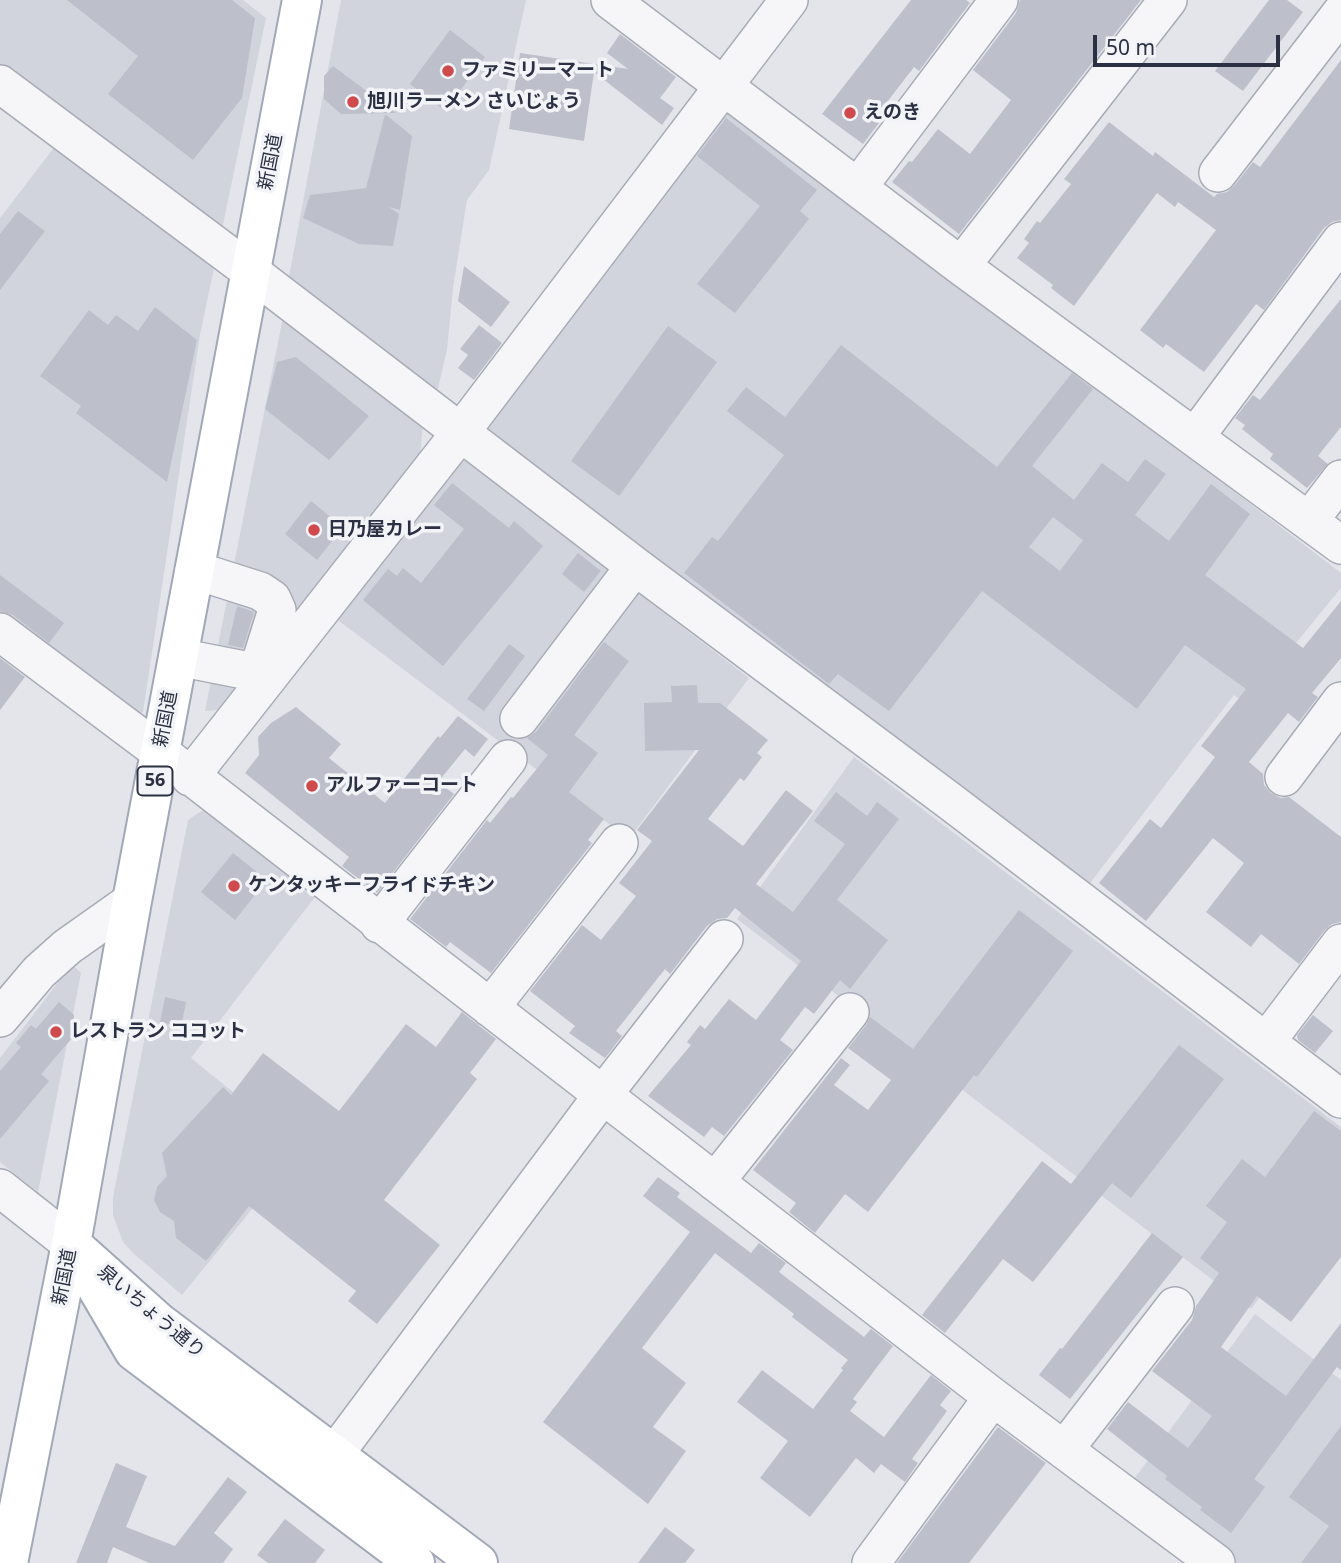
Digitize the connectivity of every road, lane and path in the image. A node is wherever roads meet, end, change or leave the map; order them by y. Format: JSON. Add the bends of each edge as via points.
{"nodes":[{"id":1,"x":302,"y":0,"type":"edge"},
{"id":2,"x":610,"y":0,"type":"edge"},
{"id":3,"x":789,"y":0,"type":"edge"},
{"id":4,"x":999,"y":0,"type":"edge"},
{"id":5,"x":1168,"y":0,"type":"edge"},
{"id":6,"x":1327,"y":0,"type":"edge"},
{"id":7,"x":1341,"y":12,"type":"edge"},
{"id":8,"x":0,"y":84,"type":"edge"},
{"id":9,"x":724,"y":86,"type":"junction"},
{"id":10,"x":1218,"y":173,"type":"dead end"},
{"id":11,"x":858,"y":187,"type":"junction"},
{"id":12,"x":1341,"y":241,"type":"edge"},
{"id":13,"x":961,"y":266,"type":"junction"},
{"id":14,"x":250,"y":271,"type":"junction"},
{"id":15,"x":460,"y":433,"type":"junction"},
{"id":16,"x":1195,"y":437,"type":"junction"},
{"id":17,"x":1341,"y":479,"type":"edge"},
{"id":18,"x":1309,"y":521,"type":"junction"},
{"id":19,"x":1341,"y":545,"type":"edge"},
{"id":20,"x":635,"y":566,"type":"junction"},
{"id":21,"x":194,"y":570,"type":"junction"},
{"id":22,"x":0,"y":632,"type":"edge"},
{"id":23,"x":178,"y":657,"type":"junction"},
{"id":24,"x":1341,"y":701,"type":"edge"},
{"id":25,"x":519,"y":719,"type":"dead end"},
{"id":26,"x":160,"y":752,"type":"junction"},
{"id":27,"x":508,"y":759,"type":"dead end"},
{"id":28,"x":190,"y":777,"type":"junction"},
{"id":29,"x":1284,"y":777,"type":"dead end"},
{"id":30,"x":619,"y":843,"type":"dead end"},
{"id":31,"x":132,"y":901,"type":"junction"},
{"id":32,"x":379,"y":924,"type":"junction"},
{"id":33,"x":724,"y":939,"type":"dead end"},
{"id":34,"x":1341,"y":943,"type":"edge"},
{"id":35,"x":490,"y":1008,"type":"junction"},
{"id":36,"x":850,"y":1012,"type":"dead end"},
{"id":37,"x":0,"y":1018,"type":"edge"},
{"id":38,"x":1266,"y":1042,"type":"junction"},
{"id":39,"x":602,"y":1096,"type":"junction"},
{"id":40,"x":1341,"y":1100,"type":"edge"},
{"id":41,"x":715,"y":1182,"type":"junction"},
{"id":42,"x":0,"y":1188,"type":"edge"},
{"id":43,"x":71,"y":1244,"type":"junction"},
{"id":44,"x":1174,"y":1306,"type":"dead end"},
{"id":45,"x":993,"y":1396,"type":"junction"},
{"id":46,"x":1064,"y":1450,"type":"junction"},
{"id":47,"x":334,"y":1455,"type":"junction"},
{"id":48,"x":8,"y":1563,"type":"edge"},
{"id":49,"x":415,"y":1563,"type":"edge"},
{"id":50,"x":478,"y":1563,"type":"edge"},
{"id":51,"x":871,"y":1563,"type":"edge"},
{"id":52,"x":1216,"y":1563,"type":"edge"}],
"edges":[{"from":1,"to":14,"type":"main road","name":"新国道","number":"56"},
{"from":2,"to":9,"type":"street"},
{"from":3,"to":9,"type":"street"},
{"from":4,"to":11,"type":"street"},
{"from":5,"to":13,"type":"street"},
{"from":6,"to":7,"type":"street"},
{"from":7,"to":10,"type":"street"},
{"from":8,"to":14,"type":"street"},
{"from":9,"to":11,"type":"street"},
{"from":9,"to":15,"type":"street"},
{"from":11,"to":13,"type":"street"},
{"from":12,"to":16,"type":"street"},
{"from":13,"to":16,"type":"street"},
{"from":14,"to":15,"type":"street"},
{"from":14,"to":21,"type":"main road","name":"新国道","number":"56"},
{"from":15,"to":20,"type":"street"},
{"from":15,"to":28,"type":"street"},
{"from":16,"to":18,"type":"street"},
{"from":17,"to":18,"type":"street"},
{"from":18,"to":19,"type":"street"},
{"from":20,"to":25,"type":"street"},
{"from":20,"to":38,"type":"street"},
{"from":21,"to":23,"type":"main road","name":"新国道","number":"56"},
{"from":21,"to":23,"type":"street","via":[[260,591],[272,599],[277,610],[261,661],[249,671]]},
{"from":22,"to":26,"type":"street"},
{"from":23,"to":26,"type":"main road","name":"新国道","number":"56"},
{"from":24,"to":29,"type":"street"},
{"from":26,"to":28,"type":"street"},
{"from":26,"to":31,"type":"main road","name":"新国道","number":"56"},
{"from":27,"to":32,"type":"street"},
{"from":28,"to":32,"type":"street"},
{"from":30,"to":35,"type":"street"},
{"from":31,"to":37,"type":"street","via":[[67,947]]},
{"from":31,"to":43,"type":"main road","name":"新国道","number":"56"},
{"from":32,"to":35,"type":"street"},
{"from":33,"to":39,"type":"street"},
{"from":34,"to":38,"type":"street"},
{"from":35,"to":39,"type":"street"},
{"from":36,"to":41,"type":"street"},
{"from":38,"to":40,"type":"street"},
{"from":39,"to":41,"type":"street"},
{"from":39,"to":47,"type":"street"},
{"from":41,"to":45,"type":"street"},
{"from":42,"to":43,"type":"street"},
{"from":43,"to":47,"type":"main road","name":"泉いちょう通り","via":[[158,1322]]},
{"from":43,"to":48,"type":"main road","name":"新国道","number":"56"},
{"from":43,"to":49,"type":"main road","name":"泉いちょう通り","via":[[134,1351]]},
{"from":44,"to":46,"type":"street"},
{"from":45,"to":46,"type":"street"},
{"from":45,"to":51,"type":"street"},
{"from":46,"to":52,"type":"street"},
{"from":47,"to":50,"type":"main road","name":"泉いちょう通り"}]}
